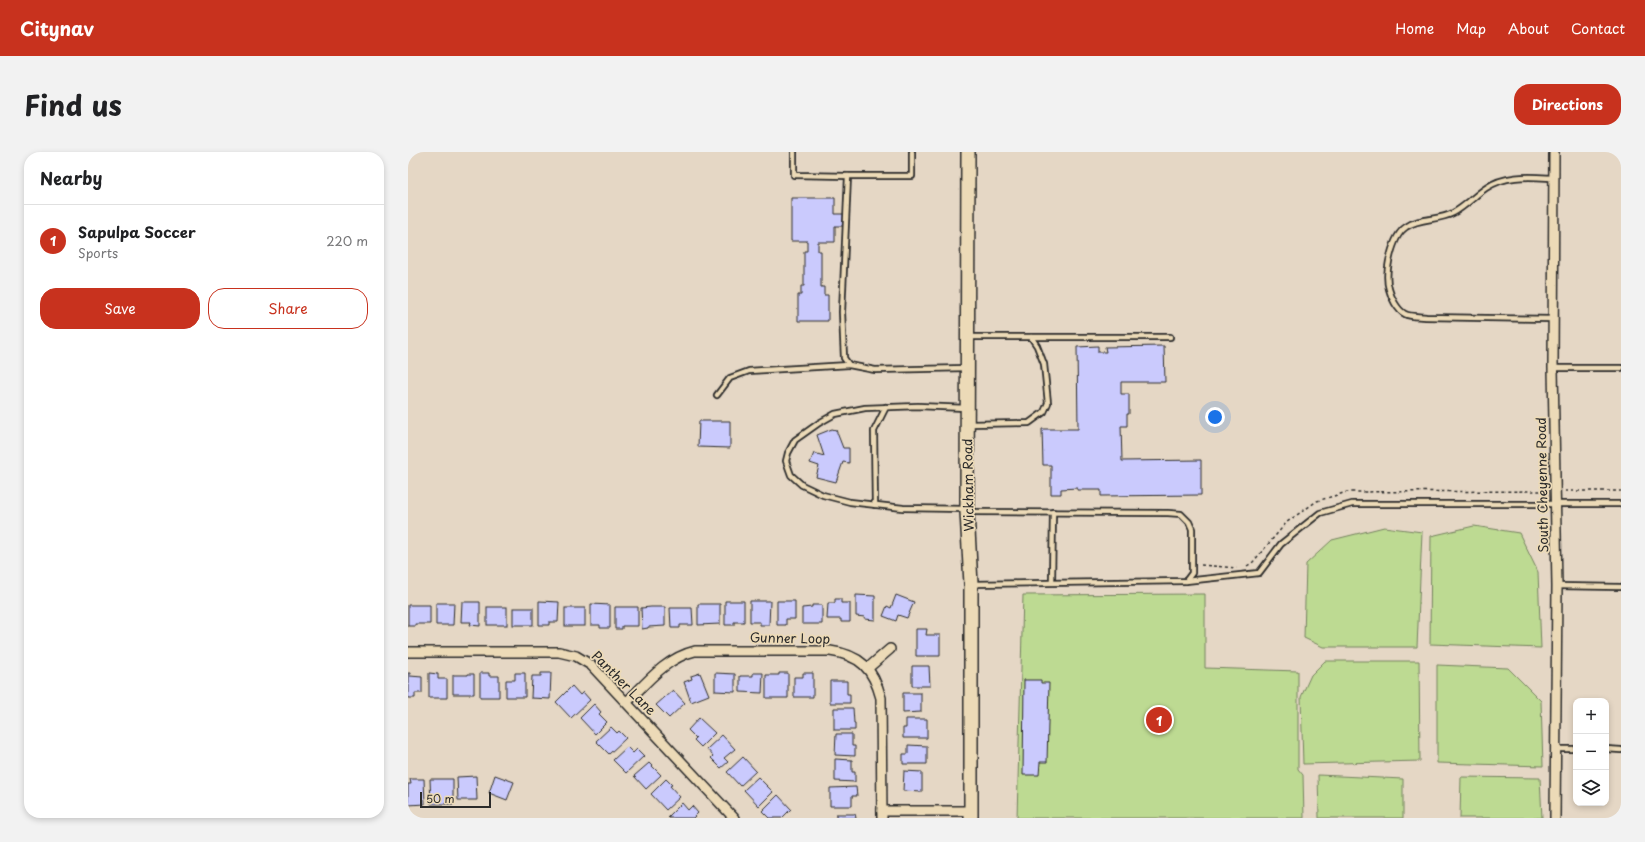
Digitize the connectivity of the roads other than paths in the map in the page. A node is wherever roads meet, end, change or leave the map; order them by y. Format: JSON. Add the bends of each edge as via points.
{"nodes":[{"id":1,"x":794,"y":152,"type":"edge"},
{"id":2,"x":912,"y":152,"type":"edge"},
{"id":3,"x":968,"y":152,"type":"edge"},
{"id":4,"x":1554,"y":152,"type":"edge"},
{"id":5,"x":848,"y":176,"type":"junction"},
{"id":6,"x":1554,"y":178,"type":"junction"},
{"id":7,"x":1553,"y":319,"type":"junction"},
{"id":8,"x":968,"y":337,"type":"junction"},
{"id":9,"x":1031,"y":337,"type":"junction"},
{"id":10,"x":1170,"y":337,"type":"dead end"},
{"id":11,"x":849,"y":365,"type":"junction"},
{"id":12,"x":968,"y":368,"type":"junction"},
{"id":13,"x":1553,"y":368,"type":"junction"},
{"id":14,"x":1621,"y":368,"type":"edge"},
{"id":15,"x":717,"y":395,"type":"dead end"},
{"id":16,"x":886,"y":407,"type":"junction"},
{"id":17,"x":968,"y":408,"type":"junction"},
{"id":18,"x":968,"y":424,"type":"junction"},
{"id":19,"x":1554,"y":504,"type":"junction"},
{"id":20,"x":1621,"y":504,"type":"edge"},
{"id":21,"x":875,"y":505,"type":"junction"},
{"id":22,"x":967,"y":511,"type":"junction"},
{"id":23,"x":1053,"y":512,"type":"junction"},
{"id":24,"x":1186,"y":581,"type":"junction"},
{"id":25,"x":1052,"y":582,"type":"junction"},
{"id":26,"x":971,"y":584,"type":"junction"},
{"id":27,"x":1557,"y":586,"type":"junction"},
{"id":28,"x":1621,"y":588,"type":"edge"},
{"id":29,"x":890,"y":649,"type":"dead end"},
{"id":30,"x":408,"y":652,"type":"edge"},
{"id":31,"x":868,"y":668,"type":"junction"},
{"id":32,"x":627,"y":702,"type":"junction"},
{"id":33,"x":1555,"y":749,"type":"junction"},
{"id":34,"x":1573,"y":749,"type":"edge"},
{"id":35,"x":1609,"y":749,"type":"edge"},
{"id":36,"x":1621,"y":750,"type":"edge"},
{"id":37,"x":971,"y":814,"type":"edge"},
{"id":38,"x":882,"y":815,"type":"edge"},
{"id":39,"x":734,"y":818,"type":"edge"},
{"id":40,"x":1556,"y":818,"type":"edge"}],
"edges":[{"from":1,"to":5,"type":"lane","via":[[794,175]]},
{"from":2,"to":5,"type":"lane","via":[[912,176]]},
{"from":3,"to":8,"type":"street","name":"Wickham Road"},
{"from":4,"to":6,"type":"street","name":"South Cheyenne Road"},
{"from":5,"to":11,"type":"lane","via":[[842,312],[844,358]]},
{"from":6,"to":7,"type":"street","name":"South Cheyenne Road"},
{"from":6,"to":7,"type":"lane","via":[[1520,177],[1497,181],[1451,214],[1421,220],[1405,227],[1396,238],[1388,264],[1388,288],[1396,306],[1405,314],[1426,317]]},
{"from":7,"to":13,"type":"street","name":"South Cheyenne Road"},
{"from":8,"to":9,"type":"lane"},
{"from":8,"to":12,"type":"street","name":"Wickham Road"},
{"from":9,"to":10,"type":"lane"},
{"from":9,"to":18,"type":"lane","via":[[1044,364],[1048,403],[1044,412],[1029,423]]},
{"from":11,"to":12,"type":"lane","via":[[875,370]]},
{"from":11,"to":15,"type":"lane","via":[[749,371],[730,378]]},
{"from":12,"to":17,"type":"street","name":"Wickham Road"},
{"from":13,"to":14,"type":"lane"},
{"from":13,"to":19,"type":"street","name":"South Cheyenne Road"},
{"from":16,"to":17,"type":"lane"},
{"from":16,"to":21,"type":"lane","via":[[874,431]]},
{"from":16,"to":21,"type":"lane","via":[[835,414],[795,440],[786,461],[791,475],[802,485],[822,495]]},
{"from":17,"to":18,"type":"street","name":"Wickham Road"},
{"from":18,"to":22,"type":"street","name":"Wickham Road"},
{"from":19,"to":20,"type":"lane"},
{"from":19,"to":24,"type":"lane","via":[[1352,504],[1320,513],[1281,544],[1259,573]]},
{"from":19,"to":27,"type":"street","name":"South Cheyenne Road"},
{"from":21,"to":22,"type":"lane"},
{"from":22,"to":23,"type":"lane"},
{"from":22,"to":26,"type":"street","name":"Wickham Road"},
{"from":23,"to":24,"type":"lane","via":[[1181,514],[1192,529],[1192,573]]},
{"from":23,"to":25,"type":"lane"},
{"from":24,"to":25,"type":"lane"},
{"from":25,"to":26,"type":"lane"},
{"from":26,"to":37,"type":"street","name":"Wickham Road"},
{"from":27,"to":28,"type":"lane"},
{"from":27,"to":33,"type":"street","name":"South Cheyenne Road"},
{"from":29,"to":31,"type":"street"},
{"from":30,"to":32,"type":"street","name":"Panther Lane","via":[[568,653],[591,665]]},
{"from":31,"to":32,"type":"street","name":"Gunner Loop","via":[[851,656],[830,651],[696,651],[664,665]]},
{"from":31,"to":38,"type":"street","name":"Gunner Loop","via":[[878,684],[881,698]]},
{"from":32,"to":39,"type":"street","name":"Panther Lane"},
{"from":33,"to":34,"type":"lane"},
{"from":33,"to":40,"type":"street","name":"South Cheyenne Road"},
{"from":35,"to":36,"type":"lane"},
{"from":37,"to":38,"type":"street","name":"Gunner Loop"}]}
